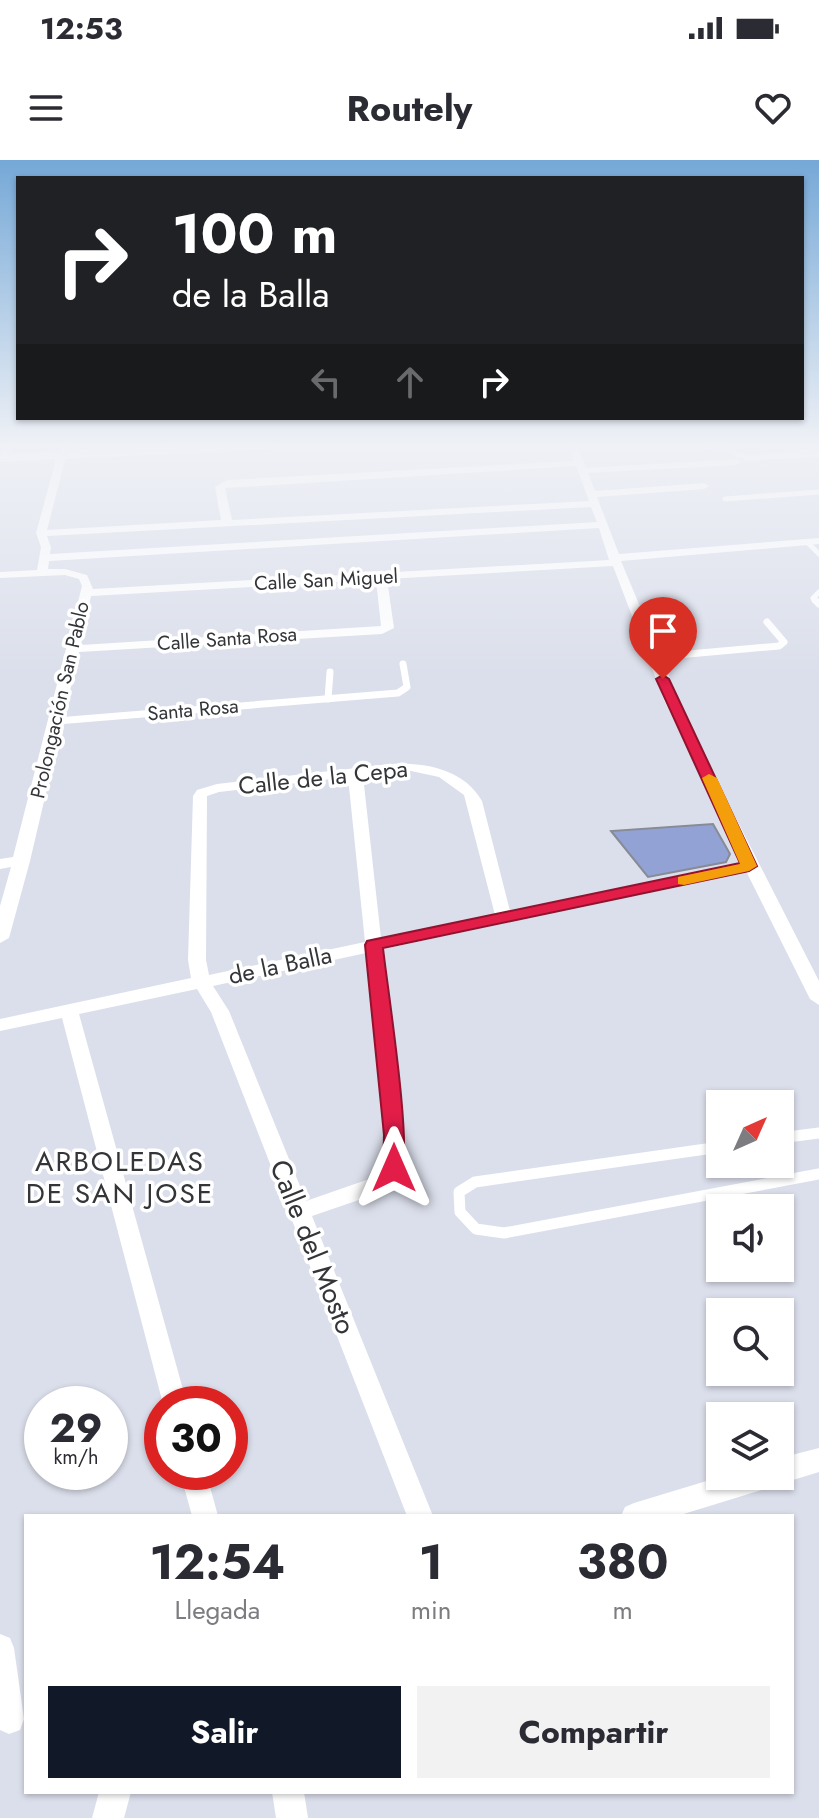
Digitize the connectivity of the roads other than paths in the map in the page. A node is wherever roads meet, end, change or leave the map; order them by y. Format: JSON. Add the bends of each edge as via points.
{"nodes":[{"id":1,"x":44,"y":522,"type":"edge"},
{"id":2,"x":237,"y":522,"type":"edge"},
{"id":3,"x":227,"y":523,"type":"joint"},
{"id":4,"x":602,"y":525,"type":"joint"},
{"id":5,"x":41,"y":533,"type":"junction"},
{"id":6,"x":813,"y":541,"type":"edge"},
{"id":7,"x":819,"y":554,"type":"edge"},
{"id":8,"x":46,"y":558,"type":"junction"},
{"id":9,"x":614,"y":560,"type":"junction"},
{"id":10,"x":42,"y":573,"type":"junction"},
{"id":11,"x":0,"y":575,"type":"edge"},
{"id":12,"x":381,"y":576,"type":"junction"},
{"id":13,"x":819,"y":592,"type":"edge"},
{"id":14,"x":85,"y":593,"type":"junction"},
{"id":15,"x":819,"y":604,"type":"edge"},
{"id":16,"x":767,"y":622,"type":"dead end"},
{"id":17,"x":71,"y":649,"type":"junction"},
{"id":18,"x":655,"y":657,"type":"junction"},
{"id":19,"x":403,"y":664,"type":"dead end"},
{"id":20,"x":330,"y":672,"type":"dead end"},
{"id":21,"x":328,"y":699,"type":"junction"},
{"id":22,"x":57,"y":721,"type":"junction"},
{"id":23,"x":355,"y":772,"type":"junction"},
{"id":24,"x":22,"y":861,"type":"junction"},
{"id":25,"x":0,"y":864,"type":"edge"},
{"id":26,"x":749,"y":866,"type":"junction"},
{"id":27,"x":504,"y":919,"type":"junction"},
{"id":28,"x":0,"y":938,"type":"edge"},
{"id":29,"x":373,"y":945,"type":"junction"},
{"id":30,"x":201,"y":982,"type":"junction"},
{"id":31,"x":819,"y":999,"type":"edge"},
{"id":32,"x":69,"y":1011,"type":"junction"},
{"id":33,"x":0,"y":1025,"type":"edge"},
{"id":34,"x":819,"y":1133,"type":"edge"},
{"id":35,"x":794,"y":1136,"type":"edge"},
{"id":36,"x":706,"y":1149,"type":"edge"},
{"id":37,"x":819,"y":1174,"type":"edge"},
{"id":38,"x":299,"y":1212,"type":"junction"},
{"id":39,"x":170,"y":1386,"type":"edge"},
{"id":40,"x":819,"y":1460,"type":"edge"},
{"id":41,"x":794,"y":1467,"type":"edge"},
{"id":42,"x":198,"y":1490,"type":"edge"},
{"id":43,"x":719,"y":1490,"type":"edge"},
{"id":44,"x":204,"y":1514,"type":"edge"},
{"id":45,"x":419,"y":1514,"type":"edge"},
{"id":46,"x":641,"y":1514,"type":"edge"},
{"id":47,"x":0,"y":1648,"type":"edge"},
{"id":48,"x":12,"y":1719,"type":"edge"},
{"id":49,"x":114,"y":1794,"type":"edge"},
{"id":50,"x":288,"y":1794,"type":"edge"},
{"id":51,"x":108,"y":1818,"type":"edge"},
{"id":52,"x":292,"y":1818,"type":"edge"}],
"edges":[{"from":1,"to":5,"type":"street"},
{"from":2,"to":3,"type":"street"},
{"from":3,"to":5,"type":"street"},
{"from":4,"to":8,"type":"street"},
{"from":4,"to":9,"type":"street"},
{"from":5,"to":8,"type":"street"},
{"from":6,"to":7,"type":"lane"},
{"from":6,"to":9,"type":"street","name":"Calle San Miguel"},
{"from":8,"to":10,"type":"street"},
{"from":9,"to":12,"type":"street","name":"Calle San Miguel"},
{"from":9,"to":18,"type":"street"},
{"from":10,"to":11,"type":"street"},
{"from":10,"to":14,"type":"street","name":"Prolongación San Pablo","via":[[83,577]]},
{"from":12,"to":14,"type":"street","name":"Calle San Miguel"},
{"from":12,"to":17,"type":"street","name":"Calle Santa Rosa","via":[[388,628],[382,630]]},
{"from":13,"to":15,"type":"lane","via":[[813,598]]},
{"from":14,"to":17,"type":"street","name":"Prolongación San Pablo"},
{"from":16,"to":18,"type":"lane","via":[[782,637],[779,646]]},
{"from":17,"to":22,"type":"street","name":"Prolongación San Pablo"},
{"from":18,"to":26,"type":"street"},
{"from":19,"to":21,"type":"lane","name":"Santa Rosa","via":[[404,691]]},
{"from":20,"to":21,"type":"lane"},
{"from":21,"to":22,"type":"lane","name":"Santa Rosa"},
{"from":22,"to":24,"type":"street","name":"Prolongación San Pablo"},
{"from":23,"to":27,"type":"street","name":"Calle de la Cepa","via":[[411,767],[444,774],[461,785],[475,801]]},
{"from":23,"to":29,"type":"street"},
{"from":23,"to":30,"type":"street","name":"Calle de la Cepa","via":[[202,793],[197,942]]},
{"from":24,"to":25,"type":"street"},
{"from":24,"to":28,"type":"street","name":"Prolongación San Pablo"},
{"from":26,"to":27,"type":"street","name":"de la Balla"},
{"from":26,"to":31,"type":"street"},
{"from":27,"to":29,"type":"street","name":"de la Balla"},
{"from":29,"to":30,"type":"street","name":"de la Balla"},
{"from":29,"to":38,"type":"street","via":[[394,1168],[380,1184]]},
{"from":30,"to":32,"type":"street","name":"de la Balla"},
{"from":30,"to":38,"type":"street","name":"Calle del Mosto","via":[[220,1011]]},
{"from":32,"to":33,"type":"street","name":"de la Balla"},
{"from":32,"to":39,"type":"street"},
{"from":34,"to":35,"type":"lane"},
{"from":36,"to":37,"type":"lane","via":[[475,1182],[459,1192],[460,1213],[476,1232],[504,1233]]},
{"from":38,"to":45,"type":"street","name":"Calle del Mosto"},
{"from":40,"to":41,"type":"street"},
{"from":42,"to":44,"type":"street"},
{"from":43,"to":46,"type":"street"},
{"from":47,"to":48,"type":"street"},
{"from":49,"to":51,"type":"street"},
{"from":50,"to":52,"type":"street"}]}
